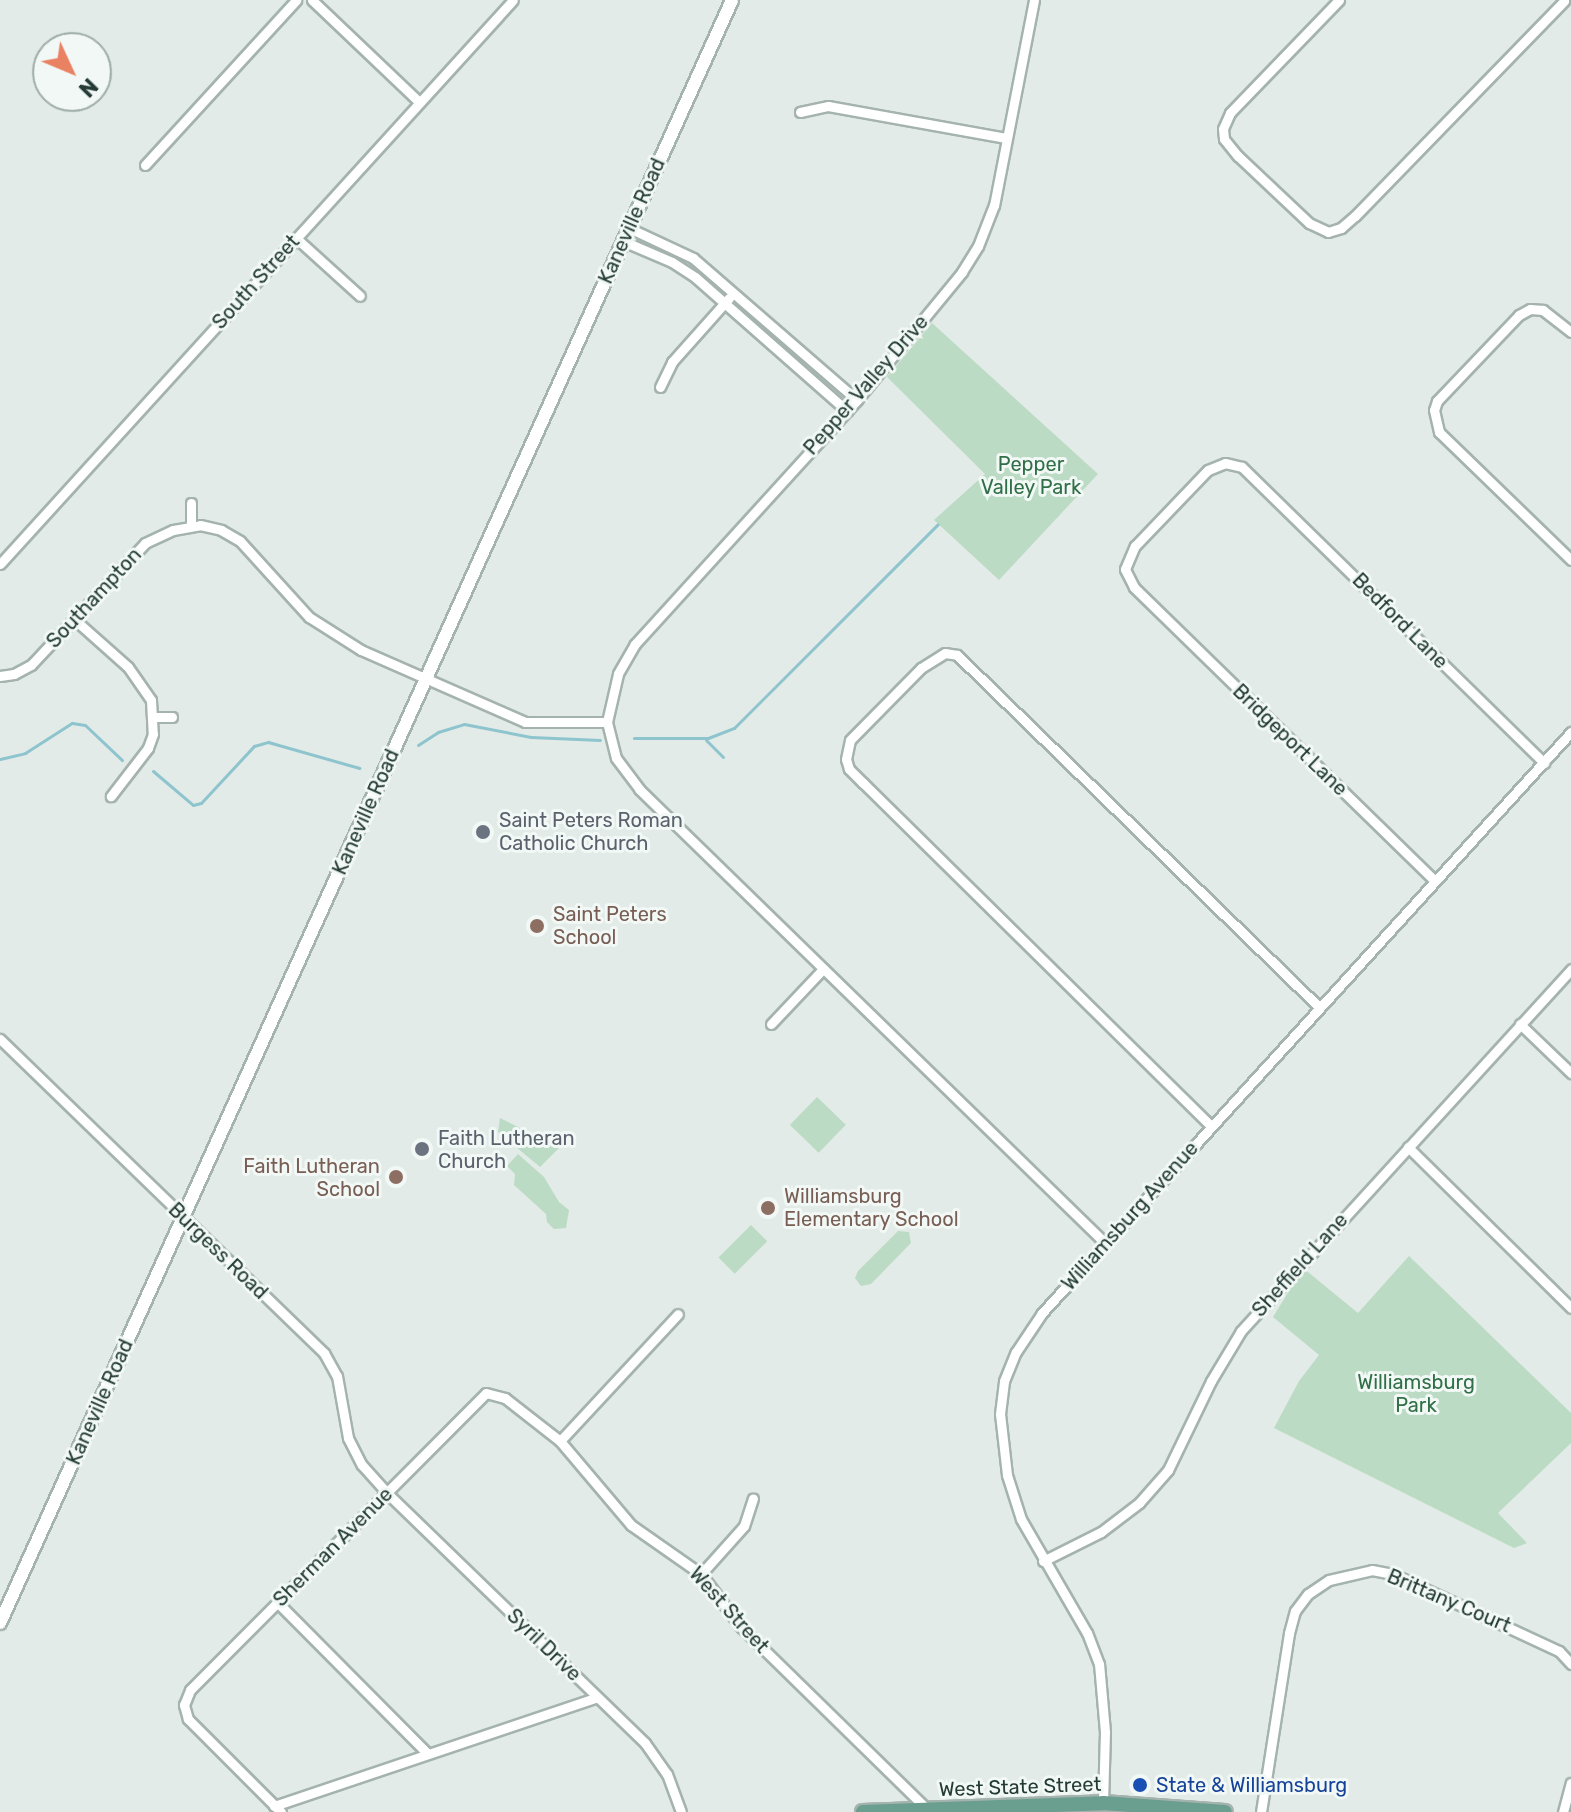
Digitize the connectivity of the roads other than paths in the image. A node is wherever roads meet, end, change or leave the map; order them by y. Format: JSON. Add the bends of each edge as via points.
{"nodes":[{"id":1,"x":296,"y":0,"type":"edge"},
{"id":2,"x":312,"y":0,"type":"edge"},
{"id":3,"x":513,"y":0,"type":"edge"},
{"id":4,"x":732,"y":0,"type":"edge"},
{"id":5,"x":1034,"y":0,"type":"edge"},
{"id":6,"x":1339,"y":0,"type":"edge"},
{"id":7,"x":1566,"y":3,"type":"edge"},
{"id":8,"x":419,"y":102,"type":"junction"},
{"id":9,"x":800,"y":112,"type":"dead end"},
{"id":10,"x":1006,"y":138,"type":"junction"},
{"id":11,"x":145,"y":165,"type":"dead end"},
{"id":12,"x":629,"y":228,"type":"junction"},
{"id":13,"x":296,"y":238,"type":"junction"},
{"id":14,"x":623,"y":241,"type":"junction"},
{"id":15,"x":734,"y":292,"type":"junction"},
{"id":16,"x":360,"y":296,"type":"dead end"},
{"id":17,"x":725,"y":303,"type":"junction"},
{"id":18,"x":1571,"y":332,"type":"edge"},
{"id":19,"x":660,"y":387,"type":"dead end"},
{"id":20,"x":857,"y":400,"type":"junction"},
{"id":21,"x":847,"y":411,"type":"junction"},
{"id":22,"x":1256,"y":479,"type":"joint"},
{"id":23,"x":191,"y":503,"type":"dead end"},
{"id":24,"x":191,"y":525,"type":"junction"},
{"id":25,"x":1571,"y":560,"type":"edge"},
{"id":26,"x":0,"y":564,"type":"edge"},
{"id":27,"x":74,"y":619,"type":"junction"},
{"id":28,"x":0,"y":676,"type":"edge"},
{"id":29,"x":426,"y":681,"type":"junction"},
{"id":30,"x":153,"y":717,"type":"junction"},
{"id":31,"x":172,"y":717,"type":"dead end"},
{"id":32,"x":607,"y":722,"type":"junction"},
{"id":33,"x":1571,"y":732,"type":"edge"},
{"id":34,"x":1544,"y":763,"type":"junction"},
{"id":35,"x":111,"y":796,"type":"dead end"},
{"id":36,"x":1435,"y":881,"type":"junction"},
{"id":37,"x":823,"y":969,"type":"junction"},
{"id":38,"x":1571,"y":969,"type":"edge"},
{"id":39,"x":1319,"y":1007,"type":"junction"},
{"id":40,"x":771,"y":1024,"type":"dead end"},
{"id":41,"x":1520,"y":1024,"type":"junction"},
{"id":42,"x":0,"y":1039,"type":"edge"},
{"id":43,"x":1571,"y":1073,"type":"edge"},
{"id":44,"x":1211,"y":1126,"type":"junction"},
{"id":45,"x":1408,"y":1147,"type":"junction"},
{"id":46,"x":183,"y":1218,"type":"junction"},
{"id":47,"x":1105,"y":1243,"type":"junction"},
{"id":48,"x":1571,"y":1308,"type":"edge"},
{"id":49,"x":678,"y":1314,"type":"dead end"},
{"id":50,"x":486,"y":1393,"type":"joint"},
{"id":51,"x":560,"y":1441,"type":"junction"},
{"id":52,"x":387,"y":1493,"type":"junction"},
{"id":53,"x":753,"y":1498,"type":"dead end"},
{"id":54,"x":1043,"y":1561,"type":"junction"},
{"id":55,"x":701,"y":1574,"type":"junction"},
{"id":56,"x":278,"y":1603,"type":"junction"},
{"id":57,"x":0,"y":1623,"type":"edge"},
{"id":58,"x":1571,"y":1664,"type":"edge"},
{"id":59,"x":597,"y":1697,"type":"junction"},
{"id":60,"x":426,"y":1752,"type":"junction"},
{"id":61,"x":1571,"y":1783,"type":"edge"},
{"id":62,"x":1103,"y":1803,"type":"junction"},
{"id":63,"x":278,"y":1809,"type":"edge"},
{"id":64,"x":929,"y":1811,"type":"edge"},
{"id":65,"x":681,"y":1812,"type":"edge"},
{"id":66,"x":863,"y":1812,"type":"edge"},
{"id":67,"x":1225,"y":1812,"type":"edge"},
{"id":68,"x":1261,"y":1812,"type":"edge"},
{"id":69,"x":1563,"y":1812,"type":"edge"}],
"edges":[{"from":1,"to":11,"type":"street"},
{"from":2,"to":8,"type":"street"},
{"from":3,"to":8,"type":"street","name":"South Street"},
{"from":4,"to":12,"type":"main road","name":"Kaneville Road"},
{"from":5,"to":10,"type":"street","name":"Pepper Valley Drive"},
{"from":6,"to":7,"type":"street","via":[[1230,113],[1223,129],[1238,156],[1319,230],[1336,231]]},
{"from":8,"to":13,"type":"street","name":"South Street"},
{"from":9,"to":10,"type":"street","via":[[828,106]]},
{"from":10,"to":20,"type":"street","name":"Pepper Valley Drive","via":[[994,205],[978,246]]},
{"from":12,"to":14,"type":"main road","name":"Kaneville Road"},
{"from":12,"to":15,"type":"street","via":[[680,250]]},
{"from":13,"to":16,"type":"street"},
{"from":13,"to":26,"type":"street","name":"South Street"},
{"from":14,"to":17,"type":"street","via":[[683,268]]},
{"from":14,"to":29,"type":"main road","name":"Kaneville Road"},
{"from":15,"to":17,"type":"street"},
{"from":15,"to":20,"type":"street"},
{"from":17,"to":19,"type":"street","via":[[672,362]]},
{"from":17,"to":21,"type":"street"},
{"from":18,"to":25,"type":"street","via":[[1543,310],[1519,315],[1437,401],[1434,421],[1439,432]]},
{"from":20,"to":21,"type":"street","name":"Pepper Valley Drive"},
{"from":21,"to":32,"type":"street","name":"Pepper Valley Drive","via":[[635,644],[618,674]]},
{"from":22,"to":34,"type":"street","name":"Bedford Lane"},
{"from":22,"to":36,"type":"street","name":"Bridgeport Lane","via":[[1232,462],[1216,465],[1135,546],[1125,569],[1127,579]]},
{"from":23,"to":24,"type":"street"},
{"from":24,"to":27,"type":"street","name":"Southampton","via":[[145,543]]},
{"from":24,"to":29,"type":"street","via":[[221,530],[240,541],[323,628]]},
{"from":27,"to":28,"type":"street","name":"Southampton","via":[[31,665]]},
{"from":27,"to":30,"type":"street","via":[[137,677],[151,700]]},
{"from":29,"to":32,"type":"street","via":[[525,722]]},
{"from":29,"to":46,"type":"main road","name":"Kaneville Road"},
{"from":30,"to":31,"type":"street"},
{"from":30,"to":35,"type":"street","via":[[153,734],[141,760]]},
{"from":32,"to":37,"type":"street","via":[[616,758],[639,789]]},
{"from":33,"to":34,"type":"street","name":"Williamsburg Avenue"},
{"from":34,"to":36,"type":"street","name":"Williamsburg Avenue"},
{"from":36,"to":39,"type":"street","name":"Williamsburg Avenue"},
{"from":37,"to":40,"type":"street"},
{"from":37,"to":47,"type":"street"},
{"from":38,"to":41,"type":"street","name":"Sheffield Lane"},
{"from":39,"to":44,"type":"street","name":"Williamsburg Avenue"},
{"from":39,"to":44,"type":"street","via":[[957,655],[935,657],[850,740],[849,769]]},
{"from":41,"to":43,"type":"street"},
{"from":41,"to":45,"type":"street","name":"Sheffield Lane"},
{"from":42,"to":46,"type":"street","name":"Burgess Road"},
{"from":44,"to":47,"type":"street","name":"Williamsburg Avenue"},
{"from":45,"to":48,"type":"street"},
{"from":45,"to":54,"type":"street","name":"Sheffield Lane","via":[[1241,1331],[1168,1470],[1139,1503],[1101,1532]]},
{"from":46,"to":52,"type":"street","name":"Burgess Road","via":[[324,1353],[337,1376],[354,1451]]},
{"from":46,"to":57,"type":"main road","name":"Kaneville Road"},
{"from":47,"to":54,"type":"street","name":"Williamsburg Avenue","via":[[1024,1337],[1004,1381],[1000,1414],[1007,1475],[1021,1519]]},
{"from":49,"to":51,"type":"street"},
{"from":50,"to":51,"type":"street","name":"West Street","via":[[505,1398]]},
{"from":50,"to":52,"type":"street","name":"Sherman Avenue"},
{"from":51,"to":55,"type":"street","name":"West Street","via":[[631,1525]]},
{"from":52,"to":56,"type":"street","name":"Sherman Avenue"},
{"from":52,"to":59,"type":"street","name":"Syril Drive"},
{"from":53,"to":55,"type":"street","via":[[744,1526]]},
{"from":54,"to":62,"type":"street","name":"Williamsburg Avenue","via":[[1087,1633],[1103,1679]]},
{"from":55,"to":64,"type":"street","name":"West Street","via":[[741,1627]]},
{"from":56,"to":60,"type":"street"},
{"from":56,"to":63,"type":"street","name":"Sherman Avenue","via":[[190,1690],[184,1705],[188,1719]]},
{"from":58,"to":68,"type":"street","name":"Brittany Court","via":[[1559,1651],[1393,1574],[1372,1570],[1329,1580],[1302,1602],[1289,1633]]},
{"from":59,"to":60,"type":"street"},
{"from":59,"to":65,"type":"street","name":"Syril Drive","via":[[658,1758]]},
{"from":60,"to":63,"type":"street"},
{"from":61,"to":69,"type":"street"},
{"from":62,"to":64,"type":"main road","name":"West State Street"},
{"from":62,"to":67,"type":"main road","name":"West State Street"},
{"from":64,"to":66,"type":"main road","name":"West State Street"}]}
